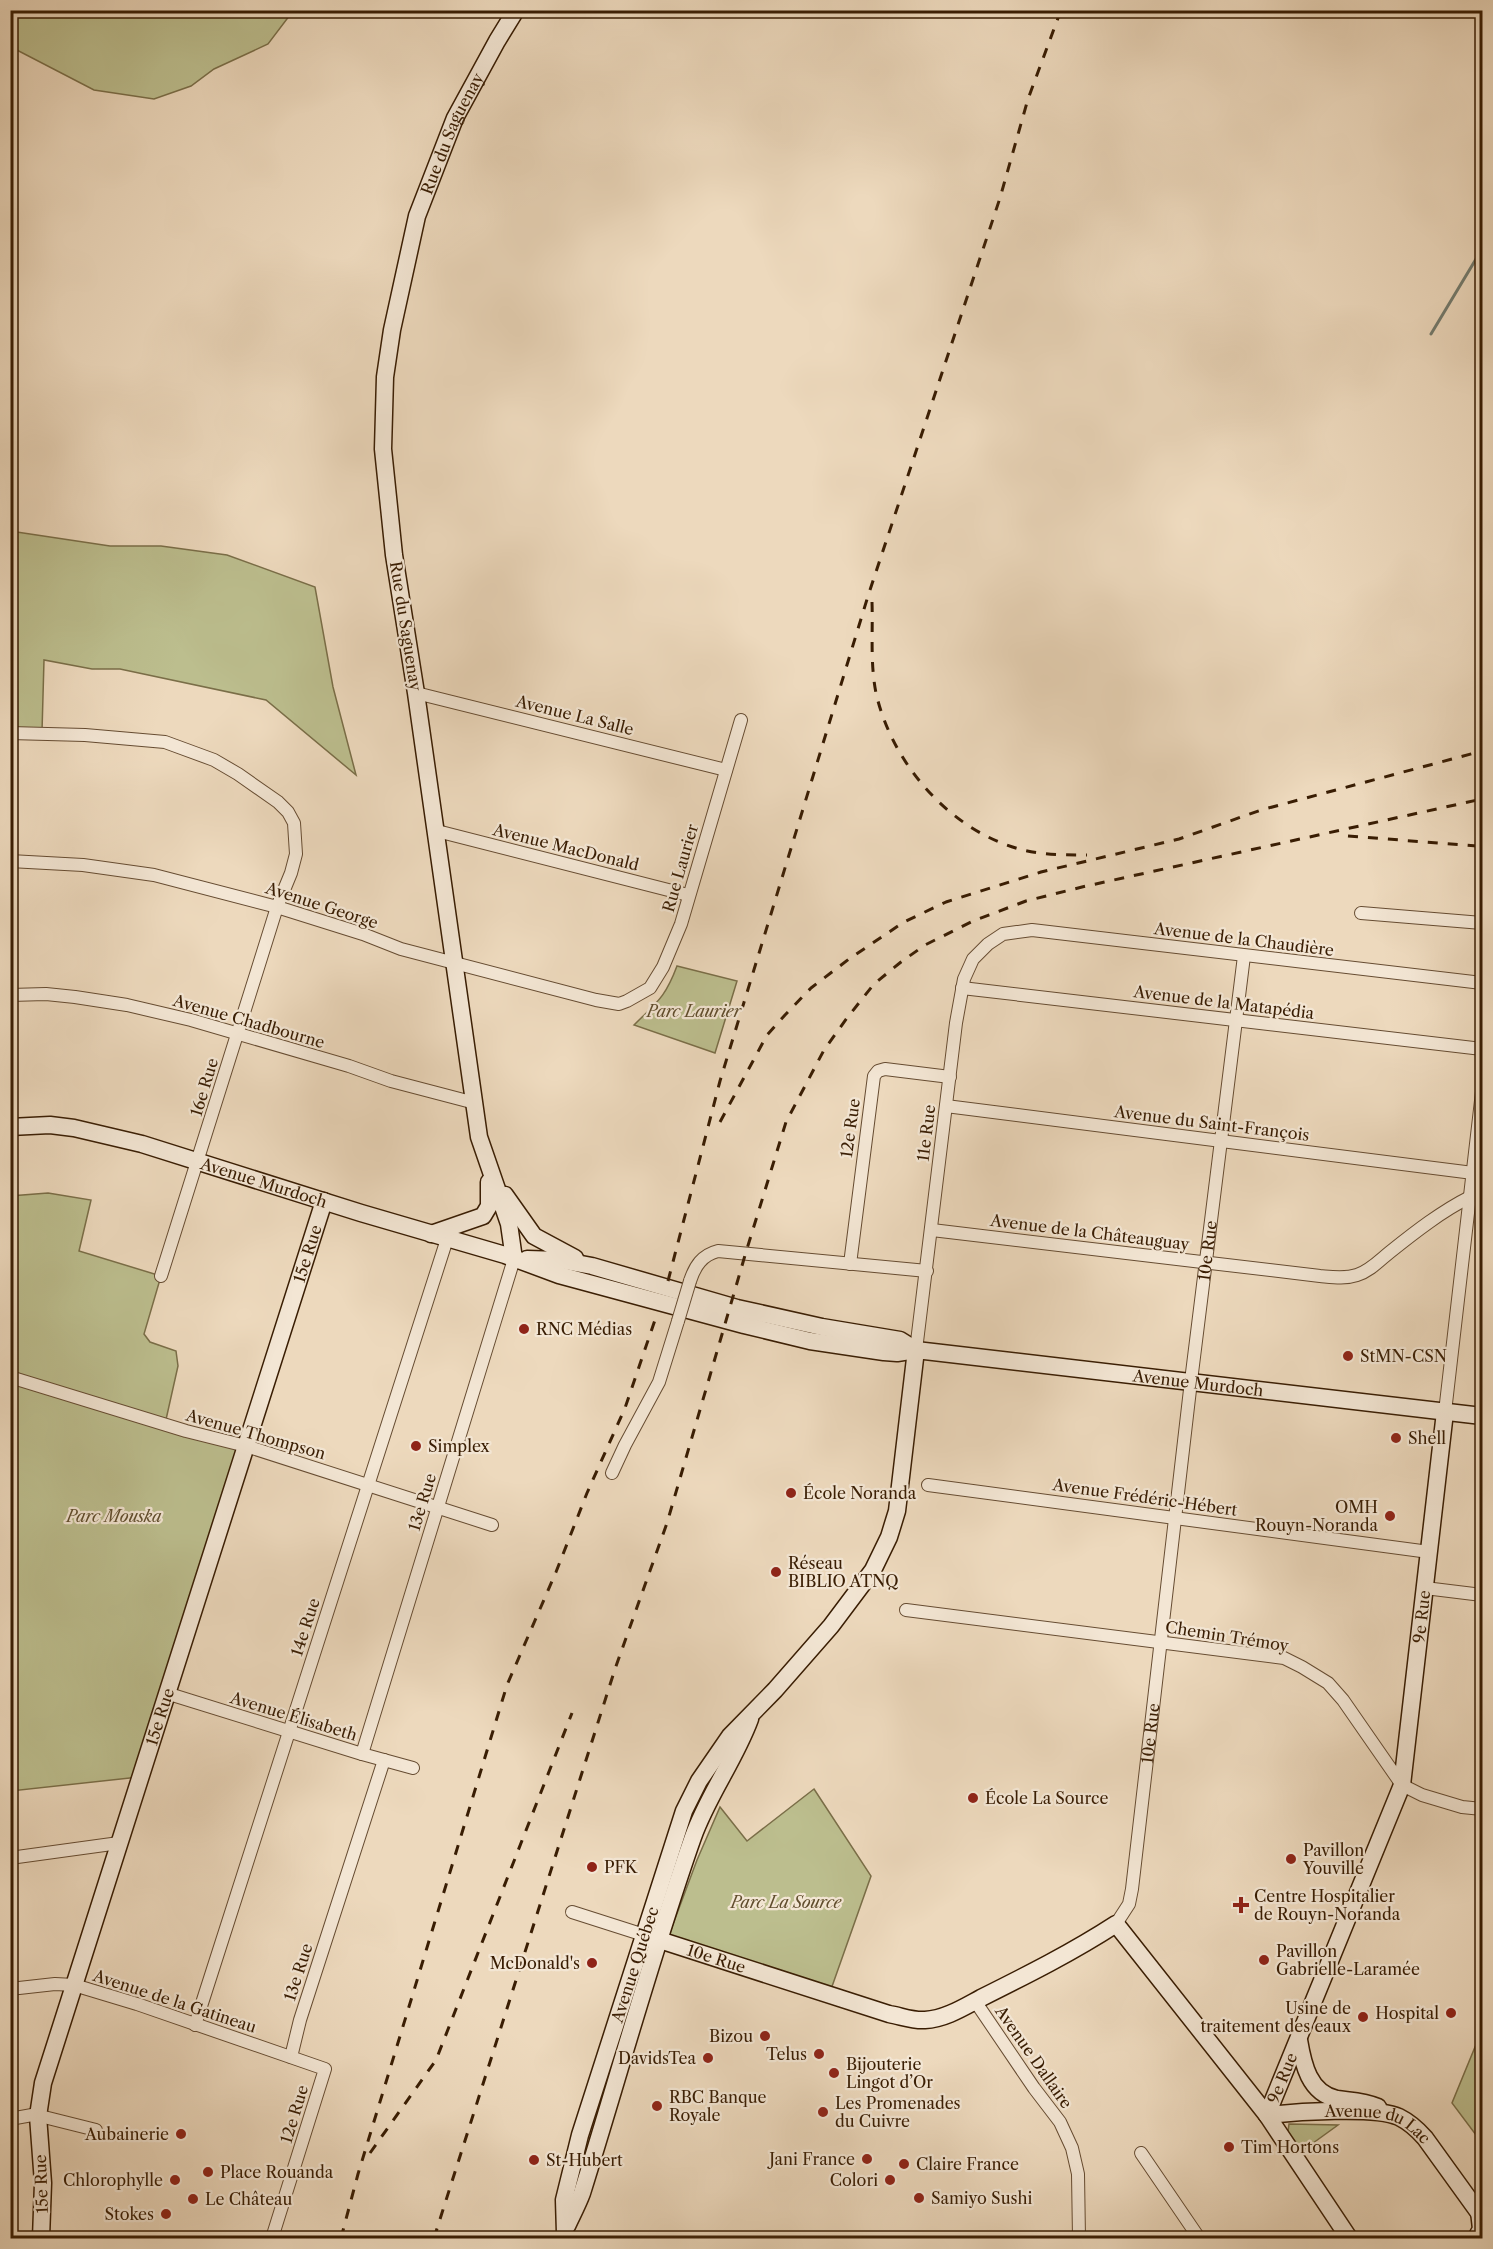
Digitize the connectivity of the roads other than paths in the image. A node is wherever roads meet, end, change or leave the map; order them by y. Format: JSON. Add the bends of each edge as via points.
{"nodes":[{"id":1,"x":516,"y":10,"type":"edge"},
{"id":2,"x":416,"y":693,"type":"junction"},
{"id":3,"x":741,"y":720,"type":"dead end"},
{"id":4,"x":10,"y":733,"type":"edge"},
{"id":5,"x":726,"y":770,"type":"junction"},
{"id":6,"x":436,"y":831,"type":"junction"},
{"id":7,"x":10,"y":861,"type":"edge"},
{"id":8,"x":688,"y":895,"type":"junction"},
{"id":9,"x":277,"y":907,"type":"junction"},
{"id":10,"x":1360,"y":913,"type":"dead end"},
{"id":11,"x":1482,"y":923,"type":"edge"},
{"id":12,"x":1003,"y":934,"type":"joint"},
{"id":13,"x":1244,"y":956,"type":"junction"},
{"id":14,"x":456,"y":963,"type":"junction"},
{"id":15,"x":1482,"y":984,"type":"edge"},
{"id":16,"x":962,"y":988,"type":"junction"},
{"id":17,"x":10,"y":995,"type":"edge"},
{"id":18,"x":619,"y":1004,"type":"joint"},
{"id":19,"x":1236,"y":1020,"type":"junction"},
{"id":20,"x":238,"y":1035,"type":"junction"},
{"id":21,"x":1482,"y":1049,"type":"edge"},
{"id":22,"x":950,"y":1077,"type":"junction"},
{"id":23,"x":1482,"y":1092,"type":"edge"},
{"id":24,"x":475,"y":1103,"type":"junction"},
{"id":25,"x":946,"y":1106,"type":"junction"},
{"id":26,"x":1481,"y":1112,"type":"edge"},
{"id":27,"x":10,"y":1127,"type":"edge"},
{"id":28,"x":1221,"y":1141,"type":"junction"},
{"id":29,"x":487,"y":1160,"type":"junction"},
{"id":30,"x":198,"y":1161,"type":"junction"},
{"id":31,"x":1473,"y":1173,"type":"junction"},
{"id":32,"x":1470,"y":1197,"type":"junction"},
{"id":33,"x":324,"y":1201,"type":"junction"},
{"id":34,"x":932,"y":1230,"type":"junction"},
{"id":35,"x":439,"y":1236,"type":"junction"},
{"id":36,"x":514,"y":1259,"type":"junction"},
{"id":37,"x":1206,"y":1263,"type":"junction"},
{"id":38,"x":850,"y":1264,"type":"junction"},
{"id":39,"x":604,"y":1270,"type":"junction"},
{"id":40,"x":927,"y":1271,"type":"junction"},
{"id":41,"x":161,"y":1276,"type":"dead end"},
{"id":42,"x":916,"y":1350,"type":"junction"},
{"id":43,"x":10,"y":1377,"type":"edge"},
{"id":44,"x":1191,"y":1381,"type":"junction"},
{"id":45,"x":1445,"y":1412,"type":"junction"},
{"id":46,"x":1482,"y":1416,"type":"edge"},
{"id":47,"x":246,"y":1446,"type":"junction"},
{"id":48,"x":612,"y":1473,"type":"dead end"},
{"id":49,"x":368,"y":1485,"type":"junction"},
{"id":50,"x":928,"y":1485,"type":"dead end"},
{"id":51,"x":438,"y":1507,"type":"junction"},
{"id":52,"x":1175,"y":1518,"type":"junction"},
{"id":53,"x":492,"y":1525,"type":"dead end"},
{"id":54,"x":1429,"y":1552,"type":"junction"},
{"id":55,"x":1425,"y":1588,"type":"junction"},
{"id":56,"x":1482,"y":1595,"type":"edge"},
{"id":57,"x":906,"y":1610,"type":"dead end"},
{"id":58,"x":1161,"y":1642,"type":"junction"},
{"id":59,"x":166,"y":1693,"type":"junction"},
{"id":60,"x":289,"y":1731,"type":"junction"},
{"id":61,"x":362,"y":1754,"type":"junction"},
{"id":62,"x":384,"y":1760,"type":"junction"},
{"id":63,"x":413,"y":1768,"type":"dead end"},
{"id":64,"x":1402,"y":1785,"type":"junction"},
{"id":65,"x":1482,"y":1809,"type":"edge"},
{"id":66,"x":119,"y":1843,"type":"junction"},
{"id":67,"x":10,"y":1858,"type":"edge"},
{"id":68,"x":572,"y":1912,"type":"dead end"},
{"id":69,"x":1116,"y":1924,"type":"junction"},
{"id":70,"x":652,"y":1937,"type":"junction"},
{"id":71,"x":74,"y":1985,"type":"junction"},
{"id":72,"x":10,"y":1989,"type":"edge"},
{"id":73,"x":975,"y":2001,"type":"junction"},
{"id":74,"x":195,"y":2025,"type":"junction"},
{"id":75,"x":1298,"y":2040,"type":"junction"},
{"id":76,"x":291,"y":2057,"type":"junction"},
{"id":77,"x":325,"y":2069,"type":"joint"},
{"id":78,"x":1267,"y":2115,"type":"junction"},
{"id":79,"x":1392,"y":2115,"type":"junction"},
{"id":80,"x":38,"y":2116,"type":"junction"},
{"id":81,"x":10,"y":2119,"type":"edge"},
{"id":82,"x":96,"y":2130,"type":"dead end"},
{"id":83,"x":1141,"y":2153,"type":"dead end"},
{"id":84,"x":1481,"y":2214,"type":"edge"},
{"id":85,"x":569,"y":2237,"type":"edge"},
{"id":86,"x":41,"y":2238,"type":"edge"},
{"id":87,"x":272,"y":2238,"type":"edge"},
{"id":88,"x":1079,"y":2238,"type":"edge"},
{"id":89,"x":1199,"y":2238,"type":"edge"},
{"id":90,"x":1349,"y":2238,"type":"edge"},
{"id":91,"x":1476,"y":2238,"type":"edge"}],
"edges":[{"from":1,"to":2,"type":"street","name":"Rue du Saguenay","via":[[455,118],[424,194],[406,256],[385,377],[383,449],[394,555]]},
{"from":2,"to":5,"type":"street","name":"Avenue La Salle"},
{"from":2,"to":6,"type":"street","name":"Rue du Saguenay"},
{"from":3,"to":5,"type":"street","name":"Rue Laurier"},
{"from":4,"to":9,"type":"street","name":"16e Rue","via":[[165,742],[214,760],[265,792],[288,812],[294,823],[296,843],[291,873]]},
{"from":5,"to":8,"type":"street","name":"Rue Laurier"},
{"from":6,"to":8,"type":"street","name":"Avenue MacDonald"},
{"from":6,"to":14,"type":"street","name":"Rue du Saguenay"},
{"from":7,"to":9,"type":"street","name":"Avenue George","via":[[74,864],[154,875]]},
{"from":8,"to":18,"type":"street","name":"Rue Laurier","via":[[681,924],[656,980],[650,988]]},
{"from":9,"to":14,"type":"street","name":"Avenue George","via":[[401,949]]},
{"from":9,"to":20,"type":"street","name":"16e Rue"},
{"from":10,"to":11,"type":"street"},
{"from":12,"to":13,"type":"street","name":"Avenue de la Chaudière","via":[[1032,930]]},
{"from":12,"to":16,"type":"street","name":"11e Rue","via":[[973,959]]},
{"from":13,"to":15,"type":"street","name":"Avenue de la Chaudière"},
{"from":13,"to":19,"type":"street","name":"10e Rue"},
{"from":14,"to":18,"type":"street","name":"Avenue George"},
{"from":14,"to":24,"type":"street","name":"Rue du Saguenay"},
{"from":16,"to":19,"type":"street","name":"Avenue de la Matapédia"},
{"from":16,"to":22,"type":"street","name":"11e Rue"},
{"from":17,"to":20,"type":"street","name":"Avenue Chadbourne","via":[[46,994],[127,1005]]},
{"from":19,"to":21,"type":"street","name":"Avenue de la Matapédia"},
{"from":19,"to":28,"type":"street","name":"10e Rue"},
{"from":20,"to":24,"type":"street","name":"Avenue Chadbourne"},
{"from":20,"to":30,"type":"street","name":"16e Rue"},
{"from":22,"to":25,"type":"street","name":"11e Rue"},
{"from":22,"to":38,"type":"street","name":"12e Rue","via":[[885,1069],[874,1076]]},
{"from":23,"to":26,"type":"street","name":"9e Rue"},
{"from":24,"to":29,"type":"street","name":"Rue du Saguenay","via":[[479,1137]]},
{"from":25,"to":28,"type":"street","name":"Avenue du Saint-François"},
{"from":25,"to":34,"type":"street","name":"11e Rue"},
{"from":26,"to":31,"type":"street","name":"9e Rue"},
{"from":27,"to":30,"type":"street","name":"Avenue Murdoch","via":[[74,1128]]},
{"from":28,"to":31,"type":"street","name":"Avenue du Saint-François"},
{"from":28,"to":37,"type":"street","name":"10e Rue"},
{"from":29,"to":35,"type":"street","via":[[489,1206],[483,1216]]},
{"from":29,"to":36,"type":"street","name":"Rue du Saguenay","via":[[509,1224]]},
{"from":29,"to":39,"type":"street","via":[[507,1200],[534,1236]]},
{"from":30,"to":33,"type":"street","name":"Avenue Murdoch"},
{"from":30,"to":41,"type":"street","name":"16e Rue"},
{"from":31,"to":32,"type":"street","name":"9e Rue"},
{"from":32,"to":37,"type":"street","name":"Avenue de la Châteauguay","via":[[1359,1275],[1328,1277]]},
{"from":32,"to":45,"type":"street","name":"9e Rue"},
{"from":33,"to":35,"type":"street","name":"Avenue Murdoch"},
{"from":33,"to":47,"type":"street","name":"15e Rue"},
{"from":34,"to":37,"type":"street","name":"Avenue de la Châteauguay"},
{"from":34,"to":40,"type":"street","name":"11e Rue"},
{"from":35,"to":36,"type":"street","name":"Avenue Murdoch"},
{"from":35,"to":49,"type":"street","name":"14e Rue"},
{"from":36,"to":39,"type":"street","name":"Avenue Murdoch","via":[[560,1260]]},
{"from":36,"to":42,"type":"street","name":"Avenue Murdoch","via":[[559,1275],[789,1336],[884,1352]]},
{"from":36,"to":51,"type":"street","name":"13e Rue"},
{"from":37,"to":44,"type":"street","name":"10e Rue"},
{"from":38,"to":40,"type":"street"},
{"from":38,"to":48,"type":"street","bridge":true,"via":[[718,1251],[699,1262],[659,1382]]},
{"from":39,"to":42,"type":"street","name":"Avenue Murdoch","via":[[748,1311],[900,1340]]},
{"from":40,"to":42,"type":"street","name":"11e Rue"},
{"from":42,"to":44,"type":"street","name":"Avenue Murdoch"},
{"from":42,"to":70,"type":"street","name":"Avenue Québec","via":[[897,1511],[890,1538],[873,1570],[831,1626],[752,1715],[742,1743],[699,1822]]},
{"from":43,"to":47,"type":"street","name":"Avenue Thompson"},
{"from":44,"to":45,"type":"street","name":"Avenue Murdoch"},
{"from":44,"to":52,"type":"street","name":"10e Rue"},
{"from":45,"to":46,"type":"street","name":"Avenue Murdoch"},
{"from":45,"to":54,"type":"street","name":"9e Rue"},
{"from":47,"to":49,"type":"street","name":"Avenue Thompson"},
{"from":47,"to":59,"type":"street","name":"15e Rue"},
{"from":49,"to":51,"type":"street","name":"Avenue Thompson"},
{"from":49,"to":60,"type":"street","name":"14e Rue"},
{"from":50,"to":52,"type":"street","name":"Avenue Frédéric-Hébert"},
{"from":51,"to":53,"type":"street","name":"Avenue Thompson"},
{"from":51,"to":61,"type":"street","name":"13e Rue"},
{"from":52,"to":54,"type":"street","name":"Avenue Frédéric-Hébert"},
{"from":52,"to":58,"type":"street","name":"10e Rue"},
{"from":54,"to":55,"type":"street","name":"9e Rue"},
{"from":55,"to":56,"type":"street"},
{"from":55,"to":64,"type":"street","name":"9e Rue"},
{"from":57,"to":58,"type":"street","name":"Chemin Trémoy"},
{"from":58,"to":64,"type":"street","name":"Chemin Trémoy","via":[[1284,1658],[1315,1674],[1343,1700]]},
{"from":58,"to":69,"type":"street","name":"10e Rue","via":[[1129,1905]]},
{"from":59,"to":60,"type":"street","name":"Avenue Élisabeth"},
{"from":59,"to":66,"type":"street","name":"15e Rue"},
{"from":60,"to":61,"type":"street","name":"Avenue Élisabeth"},
{"from":60,"to":74,"type":"street","name":"14e Rue"},
{"from":61,"to":62,"type":"street","name":"Avenue Élisabeth"},
{"from":62,"to":63,"type":"street","name":"Avenue Élisabeth"},
{"from":62,"to":76,"type":"street","name":"13e Rue"},
{"from":64,"to":65,"type":"street","via":[[1462,1807]]},
{"from":64,"to":75,"type":"street","name":"9e Rue"},
{"from":66,"to":67,"type":"street"},
{"from":66,"to":71,"type":"street","name":"15e Rue"},
{"from":68,"to":70,"type":"street","name":"10e Rue"},
{"from":69,"to":73,"type":"street","name":"10e Rue"},
{"from":69,"to":78,"type":"street"},
{"from":70,"to":73,"type":"street","name":"10e Rue","via":[[913,2020],[941,2017]]},
{"from":70,"to":85,"type":"street","name":"Avenue Québec"},
{"from":71,"to":72,"type":"street","name":"Avenue de la Gatineau"},
{"from":71,"to":74,"type":"street","name":"Avenue de la Gatineau"},
{"from":71,"to":80,"type":"street","name":"15e Rue","via":[[42,2083]]},
{"from":73,"to":88,"type":"street","name":"Avenue Dallaire","via":[[1060,2121],[1072,2148],[1078,2174]]},
{"from":74,"to":76,"type":"street","name":"Avenue de la Gatineau"},
{"from":75,"to":78,"type":"street","name":"9e Rue"},
{"from":75,"to":79,"type":"street","via":[[1302,2062],[1319,2091],[1335,2098],[1366,2102]]},
{"from":76,"to":77,"type":"street","name":"Avenue de la Gatineau"},
{"from":77,"to":87,"type":"street","name":"12e Rue"},
{"from":78,"to":79,"type":"street","name":"Avenue du Lac","via":[[1306,2111]]},
{"from":78,"to":90,"type":"street"},
{"from":79,"to":84,"type":"street","name":"Avenue du Lac","via":[[1425,2138]]},
{"from":80,"to":81,"type":"street"},
{"from":80,"to":82,"type":"street"},
{"from":80,"to":86,"type":"street","name":"15e Rue"},
{"from":83,"to":89,"type":"street"},
{"from":84,"to":91,"type":"street","via":[[1481,2229]]}]}
